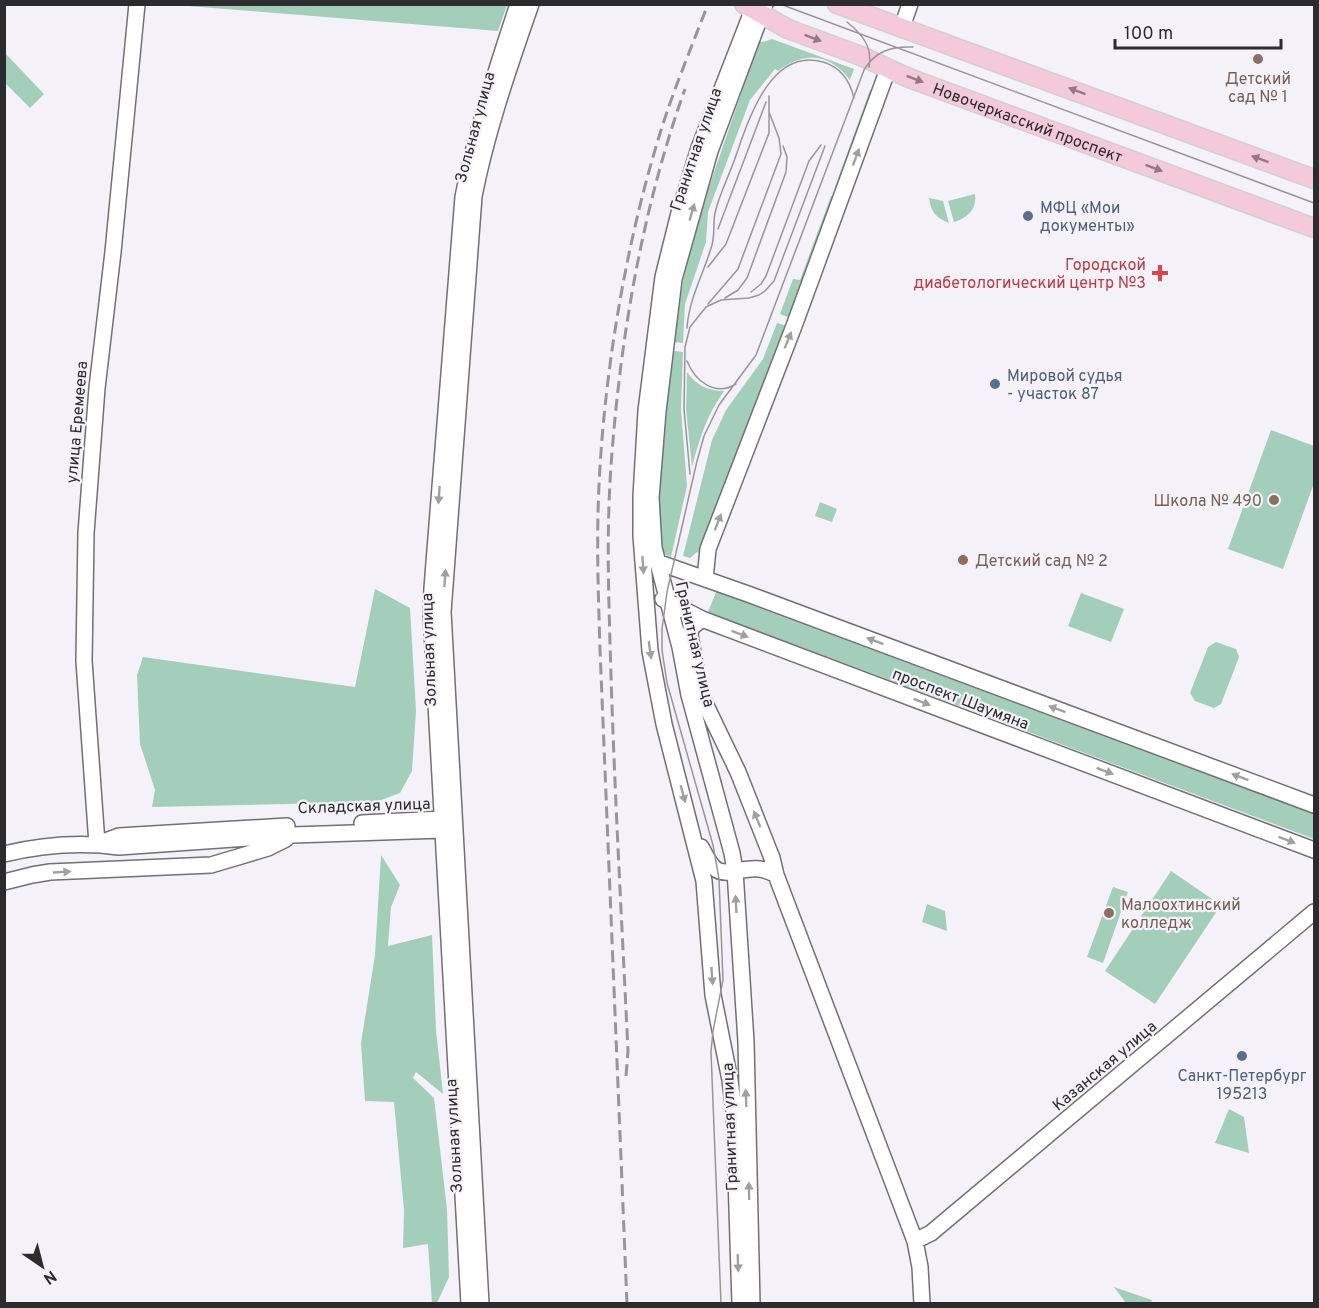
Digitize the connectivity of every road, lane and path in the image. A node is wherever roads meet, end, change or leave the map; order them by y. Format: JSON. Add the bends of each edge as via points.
{"nodes":[{"id":1,"x":137,"y":4,"type":"edge"},
{"id":2,"x":518,"y":4,"type":"edge"},
{"id":3,"x":531,"y":4,"type":"edge"},
{"id":4,"x":837,"y":4,"type":"edge"},
{"id":5,"x":910,"y":4,"type":"edge"},
{"id":6,"x":756,"y":8,"type":"edge"},
{"id":7,"x":902,"y":27,"type":"junction"},
{"id":8,"x":888,"y":69,"type":"junction"},
{"id":9,"x":1314,"y":179,"type":"edge"},
{"id":10,"x":1314,"y":228,"type":"edge"},
{"id":11,"x":657,"y":562,"type":"junction"},
{"id":12,"x":691,"y":573,"type":"junction"},
{"id":13,"x":705,"y":579,"type":"junction"},
{"id":14,"x":662,"y":581,"type":"junction"},
{"id":15,"x":644,"y":592,"type":"junction"},
{"id":16,"x":668,"y":601,"type":"junction"},
{"id":17,"x":702,"y":619,"type":"junction"},
{"id":18,"x":694,"y":694,"type":"junction"},
{"id":19,"x":1314,"y":805,"type":"edge"},
{"id":20,"x":446,"y":825,"type":"junction"},
{"id":21,"x":293,"y":835,"type":"junction"},
{"id":22,"x":694,"y":835,"type":"junction"},
{"id":23,"x":97,"y":844,"type":"junction"},
{"id":24,"x":1314,"y":850,"type":"edge"},
{"id":25,"x":4,"y":854,"type":"edge"},
{"id":26,"x":735,"y":870,"type":"junction"},
{"id":27,"x":776,"y":875,"type":"junction"},
{"id":28,"x":4,"y":882,"type":"edge"},
{"id":29,"x":1314,"y":912,"type":"edge"},
{"id":30,"x":915,"y":1241,"type":"junction"},
{"id":31,"x":469,"y":1304,"type":"edge"},
{"id":32,"x":481,"y":1304,"type":"edge"},
{"id":33,"x":740,"y":1304,"type":"edge"},
{"id":34,"x":752,"y":1304,"type":"edge"},
{"id":35,"x":922,"y":1304,"type":"edge"}],
"edges":[{"from":1,"to":23,"type":"street","name":"улица Еремеева","via":[[87,508],[84,661]]},
{"from":2,"to":20,"type":"street","name":"Зольная улица","one_way":true,"via":[[472,149],[461,219],[431,596]]},
{"from":20,"to":3,"type":"street","name":"Зольная улица","one_way":true,"via":[[443,612],[474,196],[488,132]]},
{"from":4,"to":7,"type":"main road"},
{"from":5,"to":7,"type":"street"},
{"from":6,"to":8,"type":"main road","name":"Новочеркасский проспект","one_way":true,"via":[[788,28]]},
{"from":11,"to":6,"type":"street","name":"Гранитная улица","one_way":true,"via":[[651,498],[674,279]]},
{"from":6,"to":15,"type":"street","name":"Гранитная улица","one_way":true,"via":[[699,148],[663,277],[640,497]]},
{"from":9,"to":7,"type":"main road","one_way":true},
{"from":8,"to":10,"type":"main road","name":"Новочеркасский проспект","one_way":true},
{"from":13,"to":8,"type":"street","one_way":true,"via":[[708,549]]},
{"from":11,"to":12,"type":"street","name":"проспект Шаумяна"},
{"from":11,"to":14,"type":"street","name":"Гранитная улица"},
{"from":12,"to":13,"type":"street","name":"проспект Шаумяна"},
{"from":12,"to":14,"type":"street"},
{"from":19,"to":13,"type":"street","name":"проспект Шаумяна","one_way":true},
{"from":14,"to":15,"type":"street"},
{"from":14,"to":16,"type":"street","name":"Гранитная улица"},
{"from":15,"to":16,"type":"street","name":"проспект Шаумяна"},
{"from":15,"to":22,"type":"street","name":"Гранитная улица","one_way":true,"via":[[664,724]]},
{"from":16,"to":17,"type":"street","name":"проспект Шаумяна"},
{"from":16,"to":18,"type":"street","name":"Гранитная улица"},
{"from":17,"to":18,"type":"street","name":"Гранитная улица","via":[[691,628],[690,635]]},
{"from":17,"to":24,"type":"street","name":"проспект Шаумяна","one_way":true},
{"from":18,"to":26,"type":"street","name":"Гранитная улица"},
{"from":27,"to":18,"type":"street","name":"Гранитная улица","one_way":true,"via":[[738,772]]},
{"from":20,"to":21,"type":"street","name":"Складская улица"},
{"from":20,"to":23,"type":"street","name":"Складская улица","via":[[262,827],[119,836]]},
{"from":20,"to":31,"type":"street","name":"Зольная улица"},
{"from":20,"to":32,"type":"street","name":"Зольная улица"},
{"from":21,"to":23,"type":"street","name":"Складская улица","via":[[119,847]]},
{"from":28,"to":21,"type":"street","one_way":true,"via":[[50,872],[211,865],[268,848]]},
{"from":22,"to":26,"type":"street","via":[[711,865],[724,872]]},
{"from":22,"to":33,"type":"street","name":"Гранитная улица","one_way":true,"via":[[706,898],[713,995],[734,1112]]},
{"from":23,"to":25,"type":"street","name":"Складская улица","via":[[34,847]]},
{"from":26,"to":27,"type":"street","via":[[760,868]]},
{"from":34,"to":26,"type":"street","name":"Гранитная улица","one_way":true,"via":[[746,1042]]},
{"from":27,"to":30,"type":"street","name":"Гранитная улица"},
{"from":29,"to":30,"type":"street","name":"Казанская улица","via":[[931,1233]]},
{"from":30,"to":35,"type":"street","name":"Гранитная улица"}]}
